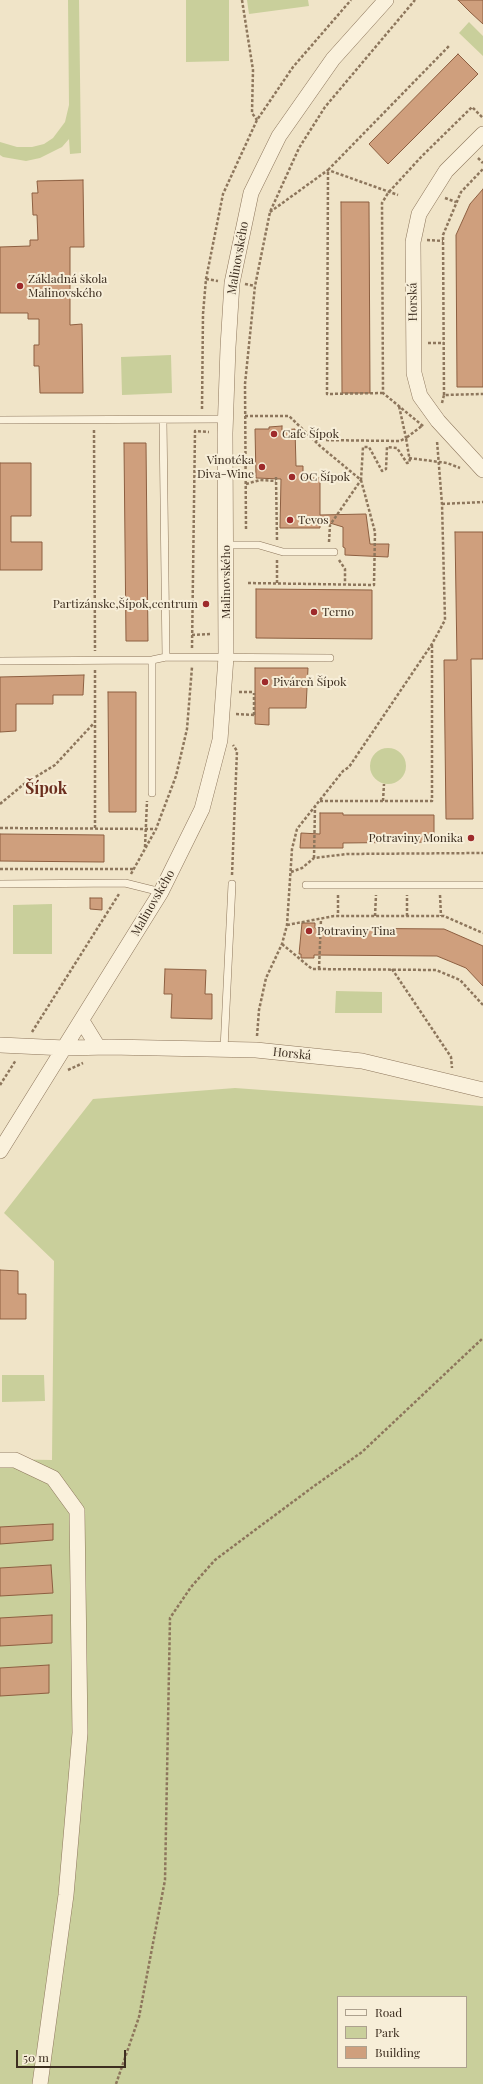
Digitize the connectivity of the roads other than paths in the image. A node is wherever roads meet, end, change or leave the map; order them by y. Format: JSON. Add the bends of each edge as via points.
{"nodes":[{"id":1,"x":386,"y":0,"type":"edge"},
{"id":2,"x":483,"y":134,"type":"edge"},
{"id":3,"x":225,"y":419,"type":"junction"},
{"id":4,"x":0,"y":420,"type":"edge"},
{"id":5,"x":163,"y":420,"type":"junction"},
{"id":6,"x":483,"y":470,"type":"edge"},
{"id":7,"x":226,"y":545,"type":"junction"},
{"id":8,"x":331,"y":552,"type":"road end"},
{"id":9,"x":166,"y":657,"type":"junction"},
{"id":10,"x":226,"y":657,"type":"junction"},
{"id":11,"x":330,"y":658,"type":"dead end"},
{"id":12,"x":152,"y":660,"type":"junction"},
{"id":13,"x":0,"y":661,"type":"edge"},
{"id":14,"x":152,"y":793,"type":"road end"},
{"id":15,"x":0,"y":884,"type":"edge"},
{"id":16,"x":232,"y":884,"type":"road end"},
{"id":17,"x":306,"y":885,"type":"dead end"},
{"id":18,"x":483,"y":885,"type":"edge"},
{"id":19,"x":160,"y":892,"type":"junction"},
{"id":20,"x":82,"y":1021,"type":"junction"},
{"id":21,"x":0,"y":1045,"type":"edge"},
{"id":22,"x":98,"y":1047,"type":"junction"},
{"id":23,"x":65,"y":1048,"type":"junction"},
{"id":24,"x":224,"y":1049,"type":"junction"},
{"id":25,"x":483,"y":1090,"type":"edge"},
{"id":26,"x":0,"y":1151,"type":"edge"},
{"id":27,"x":0,"y":1460,"type":"edge"},
{"id":28,"x":40,"y":2084,"type":"edge"}],
"edges":[{"from":1,"to":3,"type":"street","name":"Malinovského","via":[[333,59],[279,136],[251,193],[232,283]]},
{"from":2,"to":6,"type":"street","name":"Horská","via":[[446,171],[419,214],[413,242],[414,373],[420,396],[436,411]]},
{"from":3,"to":5,"type":"lane"},
{"from":3,"to":7,"type":"street","name":"Malinovského"},
{"from":4,"to":5,"type":"lane"},
{"from":5,"to":9,"type":"lane"},
{"from":7,"to":8,"type":"lane","via":[[259,545],[283,552]]},
{"from":7,"to":10,"type":"street","name":"Malinovského"},
{"from":9,"to":10,"type":"lane"},
{"from":9,"to":12,"type":"lane"},
{"from":10,"to":11,"type":"lane"},
{"from":10,"to":19,"type":"street","name":"Malinovského","via":[[220,740],[202,809]]},
{"from":12,"to":13,"type":"lane"},
{"from":12,"to":14,"type":"lane"},
{"from":15,"to":19,"type":"lane","via":[[125,884]]},
{"from":16,"to":24,"type":"lane"},
{"from":17,"to":18,"type":"lane"},
{"from":19,"to":20,"type":"street","name":"Malinovského"},
{"from":20,"to":22,"type":"street"},
{"from":20,"to":23,"type":"street","name":"Malinovského"},
{"from":21,"to":23,"type":"street","name":"Horská"},
{"from":22,"to":23,"type":"street","name":"Horská"},
{"from":22,"to":24,"type":"street","name":"Horská"},
{"from":23,"to":26,"type":"street","name":"Malinovského"},
{"from":24,"to":25,"type":"street","name":"Horská","via":[[362,1061]]},
{"from":27,"to":28,"type":"street","via":[[14,1460],[53,1478],[77,1511],[80,1733],[66,1895]]}]}
